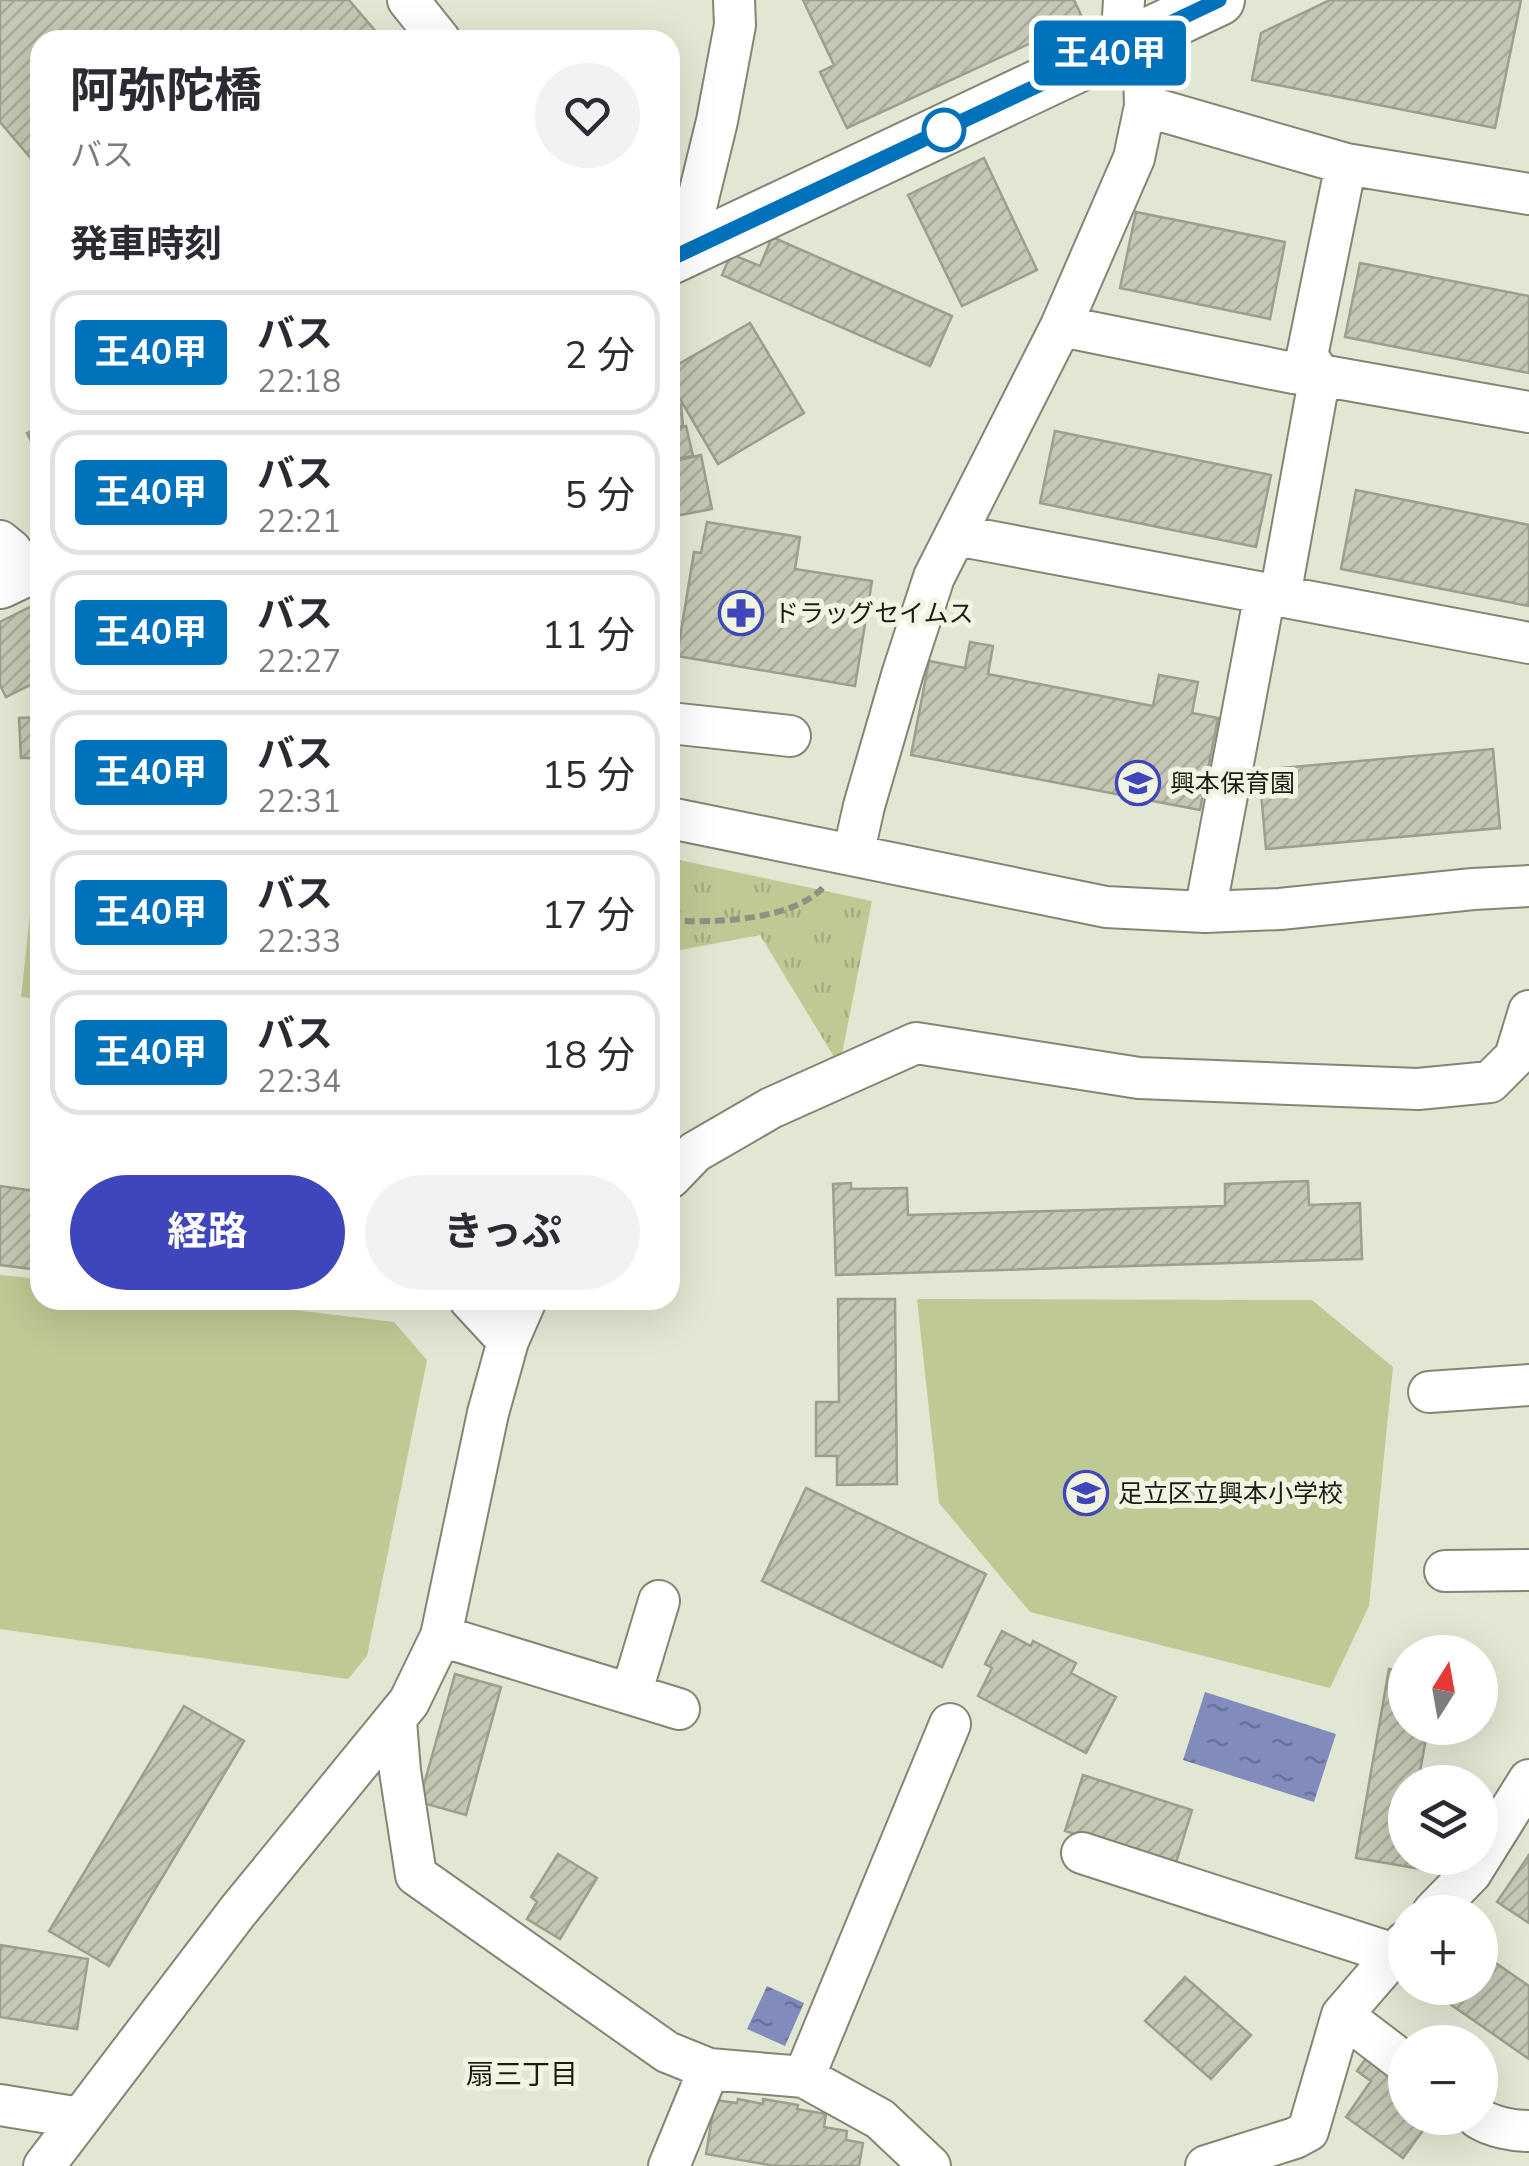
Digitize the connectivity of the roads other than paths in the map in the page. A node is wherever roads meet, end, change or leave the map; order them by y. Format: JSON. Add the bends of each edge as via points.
{"nodes":[{"id":1,"x":408,"y":0,"type":"edge"},
{"id":2,"x":734,"y":0,"type":"edge"},
{"id":3,"x":1219,"y":0,"type":"edge"},
{"id":4,"x":1129,"y":21,"type":"edge"},
{"id":5,"x":432,"y":30,"type":"edge"},
{"id":6,"x":1145,"y":106,"type":"junction"},
{"id":7,"x":1346,"y":164,"type":"junction"},
{"id":8,"x":1529,"y":194,"type":"edge"},
{"id":9,"x":680,"y":248,"type":"edge"},
{"id":10,"x":680,"y":254,"type":"edge"},
{"id":11,"x":1061,"y":326,"type":"junction"},
{"id":12,"x":1320,"y":375,"type":"junction"},
{"id":13,"x":1529,"y":412,"type":"edge"},
{"id":14,"x":956,"y":535,"type":"junction"},
{"id":15,"x":1273,"y":594,"type":"junction"},
{"id":16,"x":1529,"y":643,"type":"edge"},
{"id":17,"x":680,"y":724,"type":"edge"},
{"id":18,"x":790,"y":736,"type":"dead end"},
{"id":19,"x":680,"y":821,"type":"edge"},
{"id":20,"x":840,"y":865,"type":"junction"},
{"id":21,"x":1529,"y":886,"type":"edge"},
{"id":22,"x":1206,"y":912,"type":"junction"},
{"id":23,"x":1529,"y":1012,"type":"edge"},
{"id":24,"x":680,"y":1168,"type":"edge"},
{"id":25,"x":479,"y":1310,"type":"edge"},
{"id":26,"x":522,"y":1310,"type":"edge"},
{"id":27,"x":508,"y":1341,"type":"junction"},
{"id":28,"x":1529,"y":1386,"type":"edge"},
{"id":29,"x":1428,"y":1392,"type":"dead end"},
{"id":30,"x":1529,"y":1570,"type":"edge"},
{"id":31,"x":1445,"y":1571,"type":"dead end"},
{"id":32,"x":660,"y":1601,"type":"dead end"},
{"id":33,"x":441,"y":1636,"type":"junction"},
{"id":34,"x":632,"y":1694,"type":"junction"},
{"id":35,"x":679,"y":1709,"type":"dead end"},
{"id":36,"x":396,"y":1721,"type":"junction"},
{"id":37,"x":950,"y":1724,"type":"dead end"},
{"id":38,"x":1529,"y":1780,"type":"edge"},
{"id":39,"x":1082,"y":1853,"type":"dead end"},
{"id":40,"x":1450,"y":1895,"type":"edge"},
{"id":41,"x":1388,"y":1945,"type":"edge"},
{"id":42,"x":1388,"y":1961,"type":"edge"},
{"id":43,"x":1342,"y":2015,"type":"junction"},
{"id":44,"x":1388,"y":2049,"type":"edge"},
{"id":45,"x":709,"y":2069,"type":"junction"},
{"id":46,"x":804,"y":2077,"type":"junction"},
{"id":47,"x":0,"y":2105,"type":"edge"},
{"id":48,"x":80,"y":2118,"type":"junction"},
{"id":49,"x":1498,"y":2126,"type":"edge"},
{"id":50,"x":1529,"y":2131,"type":"edge"},
{"id":51,"x":44,"y":2166,"type":"edge"},
{"id":52,"x":669,"y":2166,"type":"edge"},
{"id":53,"x":930,"y":2166,"type":"edge"},
{"id":54,"x":1206,"y":2166,"type":"edge"}],
"edges":[{"from":1,"to":5,"type":"street"},
{"from":2,"to":9,"type":"street","via":[[717,121]]},
{"from":3,"to":4,"type":"main road"},
{"from":4,"to":6,"type":"street","via":[[1144,68]]},
{"from":4,"to":10,"type":"main road"},
{"from":6,"to":7,"type":"street"},
{"from":6,"to":11,"type":"street","via":[[1134,158]]},
{"from":7,"to":8,"type":"street"},
{"from":7,"to":12,"type":"street","via":[[1307,356]]},
{"from":11,"to":12,"type":"street"},
{"from":11,"to":14,"type":"street"},
{"from":12,"to":13,"type":"street"},
{"from":12,"to":15,"type":"street"},
{"from":14,"to":15,"type":"street"},
{"from":14,"to":20,"type":"street","via":[[934,577]]},
{"from":15,"to":16,"type":"street"},
{"from":15,"to":22,"type":"street"},
{"from":17,"to":18,"type":"street"},
{"from":19,"to":20,"type":"street"},
{"from":20,"to":22,"type":"street","via":[[1106,907]]},
{"from":21,"to":22,"type":"street"},
{"from":23,"to":24,"type":"street","via":[[1515,1057],[1490,1082],[1418,1089],[1139,1078],[916,1043],[771,1108]]},
{"from":25,"to":27,"type":"street"},
{"from":26,"to":27,"type":"street"},
{"from":27,"to":33,"type":"street"},
{"from":28,"to":29,"type":"street"},
{"from":30,"to":31,"type":"street"},
{"from":32,"to":34,"type":"street"},
{"from":33,"to":34,"type":"street"},
{"from":33,"to":36,"type":"street"},
{"from":34,"to":35,"type":"street"},
{"from":36,"to":45,"type":"street","via":[[416,1875],[667,2052]]},
{"from":36,"to":48,"type":"street"},
{"from":37,"to":46,"type":"street"},
{"from":38,"to":40,"type":"street","via":[[1471,1873]]},
{"from":39,"to":41,"type":"street"},
{"from":42,"to":43,"type":"street"},
{"from":43,"to":44,"type":"street"},
{"from":43,"to":54,"type":"street","via":[[1308,2131]]},
{"from":45,"to":46,"type":"street"},
{"from":45,"to":52,"type":"street"},
{"from":46,"to":53,"type":"street","via":[[880,2119]]},
{"from":47,"to":48,"type":"street"},
{"from":48,"to":51,"type":"street"},
{"from":49,"to":50,"type":"street"}]}
